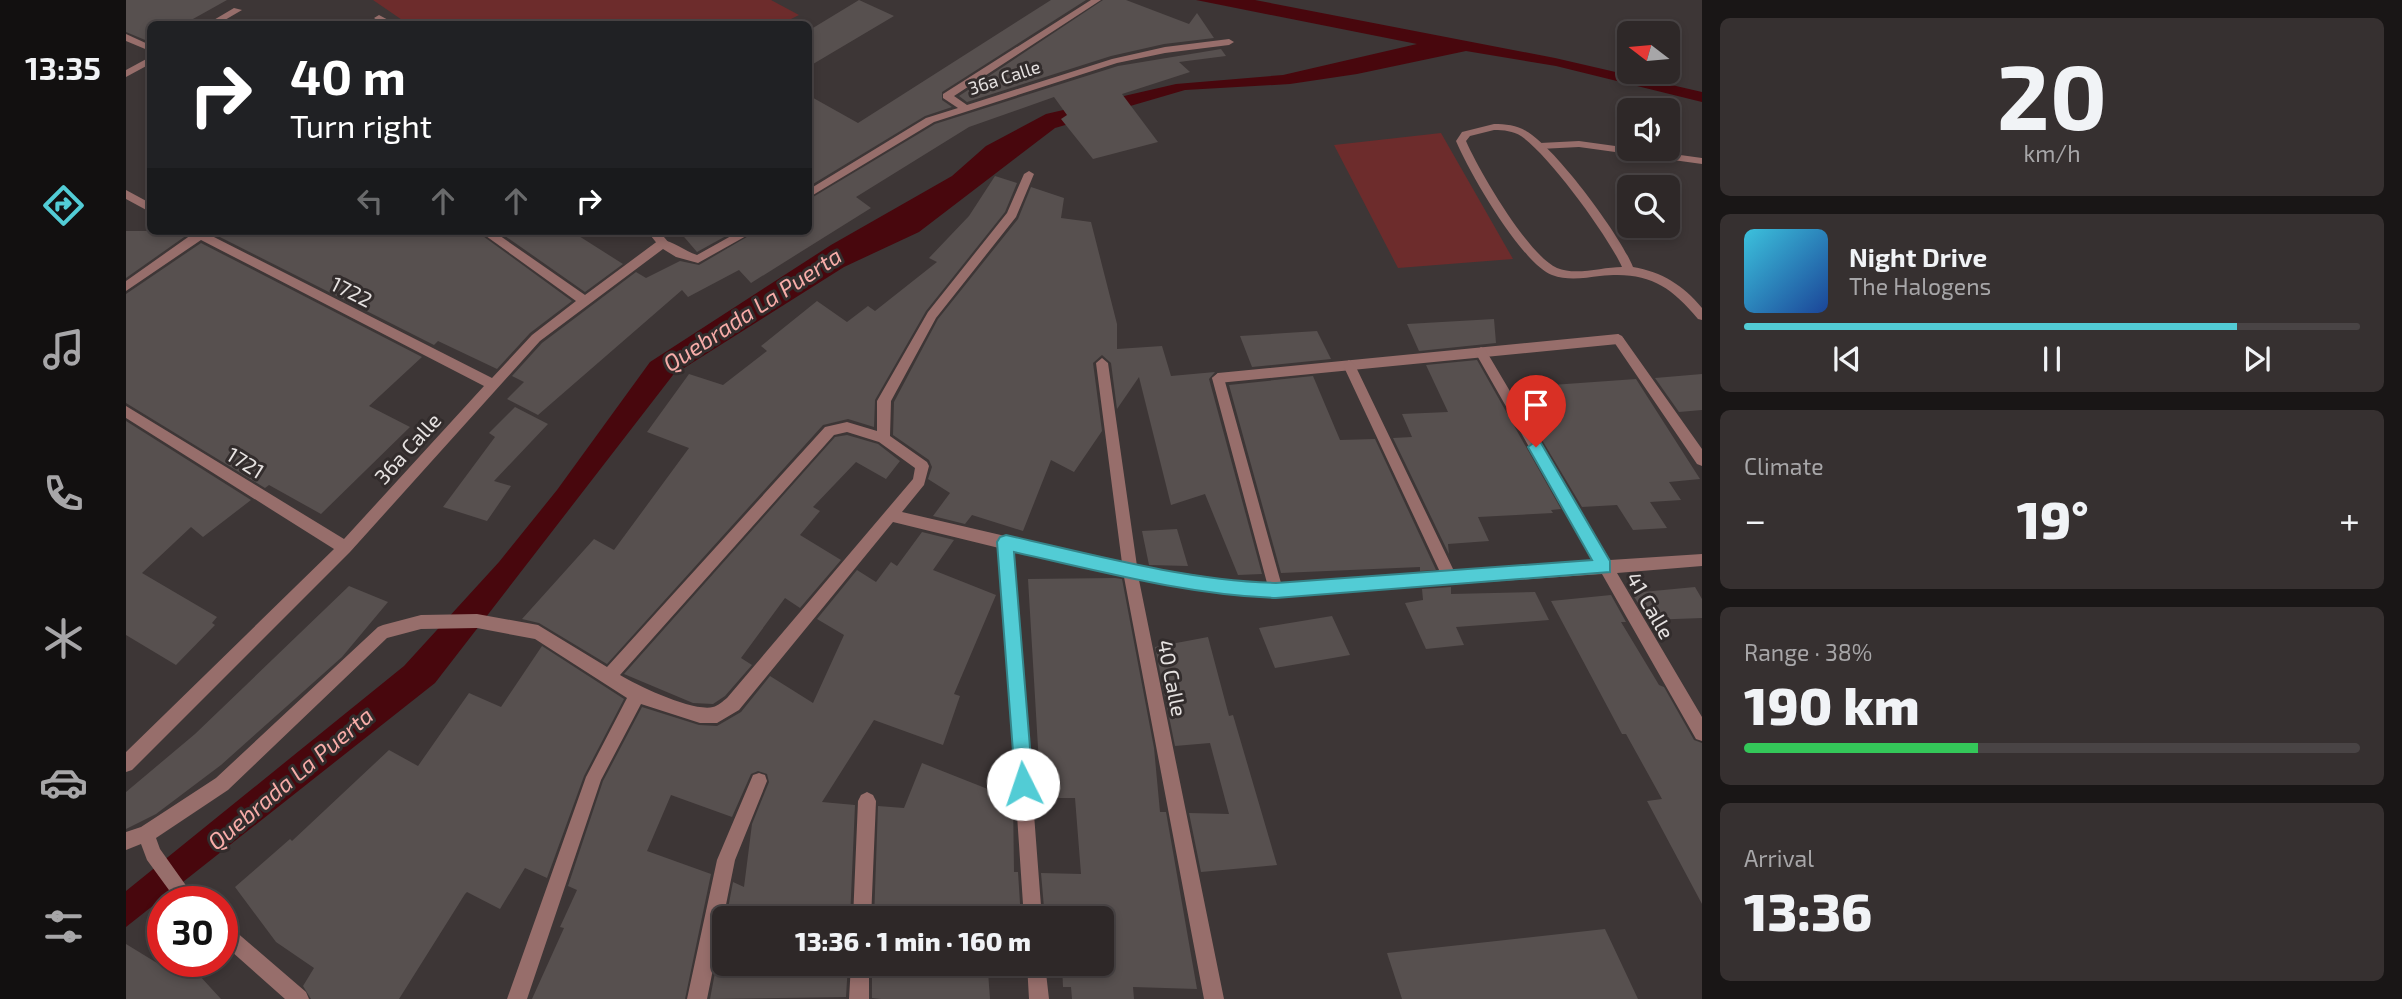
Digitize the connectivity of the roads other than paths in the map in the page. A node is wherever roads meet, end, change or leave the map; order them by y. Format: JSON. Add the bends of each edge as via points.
{"nodes":[{"id":1,"x":1097,"y":0,"type":"edge"},
{"id":2,"x":237,"y":10,"type":"dead end"},
{"id":3,"x":379,"y":18,"type":"dead end"},
{"id":4,"x":217,"y":21,"type":"edge"},
{"id":5,"x":384,"y":21,"type":"edge"},
{"id":6,"x":126,"y":37,"type":"edge"},
{"id":7,"x":1229,"y":42,"type":"dead end"},
{"id":8,"x":147,"y":47,"type":"edge"},
{"id":9,"x":147,"y":62,"type":"edge"},
{"id":10,"x":126,"y":74,"type":"edge"},
{"id":11,"x":967,"y":108,"type":"junction"},
{"id":12,"x":1540,"y":146,"type":"junction"},
{"id":13,"x":1702,"y":162,"type":"edge"},
{"id":14,"x":1029,"y":174,"type":"dead end"},
{"id":15,"x":812,"y":193,"type":"edge"},
{"id":16,"x":126,"y":194,"type":"edge"},
{"id":17,"x":147,"y":206,"type":"edge"},
{"id":18,"x":195,"y":235,"type":"edge"},
{"id":19,"x":205,"y":235,"type":"edge"},
{"id":20,"x":491,"y":235,"type":"edge"},
{"id":21,"x":656,"y":235,"type":"edge"},
{"id":22,"x":742,"y":235,"type":"edge"},
{"id":23,"x":663,"y":243,"type":"junction"},
{"id":24,"x":1628,"y":268,"type":"junction"},
{"id":25,"x":126,"y":287,"type":"edge"},
{"id":26,"x":583,"y":300,"type":"junction"},
{"id":27,"x":1702,"y":316,"type":"edge"},
{"id":28,"x":1481,"y":352,"type":"junction"},
{"id":29,"x":1101,"y":363,"type":"dead end"},
{"id":30,"x":1349,"y":365,"type":"junction"},
{"id":31,"x":493,"y":385,"type":"junction"},
{"id":32,"x":126,"y":411,"type":"edge"},
{"id":33,"x":884,"y":438,"type":"junction"},
{"id":34,"x":1702,"y":460,"type":"edge"},
{"id":35,"x":893,"y":516,"type":"junction"},
{"id":36,"x":1006,"y":542,"type":"junction"},
{"id":37,"x":345,"y":548,"type":"junction"},
{"id":38,"x":1702,"y":560,"type":"edge"},
{"id":39,"x":1604,"y":566,"type":"junction"},
{"id":40,"x":1130,"y":570,"type":"junction"},
{"id":41,"x":1450,"y":577,"type":"junction"},
{"id":42,"x":1276,"y":590,"type":"junction"},
{"id":43,"x":609,"y":676,"type":"junction"},
{"id":44,"x":637,"y":695,"type":"junction"},
{"id":45,"x":1702,"y":733,"type":"edge"},
{"id":46,"x":130,"y":754,"type":"edge"},
{"id":47,"x":759,"y":781,"type":"dead end"},
{"id":48,"x":867,"y":801,"type":"dead end"},
{"id":49,"x":146,"y":834,"type":"junction"},
{"id":50,"x":126,"y":841,"type":"edge"},
{"id":51,"x":176,"y":886,"type":"edge"},
{"id":52,"x":863,"y":906,"type":"edge"},
{"id":53,"x":1032,"y":906,"type":"edge"},
{"id":54,"x":238,"y":945,"type":"edge"},
{"id":55,"x":860,"y":976,"type":"edge"},
{"id":56,"x":1037,"y":976,"type":"edge"},
{"id":57,"x":299,"y":999,"type":"edge"},
{"id":58,"x":517,"y":999,"type":"edge"},
{"id":59,"x":697,"y":999,"type":"edge"},
{"id":60,"x":859,"y":999,"type":"edge"},
{"id":61,"x":1039,"y":999,"type":"edge"},
{"id":62,"x":1214,"y":999,"type":"edge"}],
"edges":[{"from":1,"to":11,"type":"street","via":[[947,96]]},
{"from":2,"to":4,"type":"street"},
{"from":3,"to":5,"type":"street"},
{"from":6,"to":8,"type":"street"},
{"from":7,"to":11,"type":"street","name":"36a Calle","via":[[1115,61]]},
{"from":9,"to":10,"type":"street"},
{"from":11,"to":15,"type":"street","name":"36a Calle","via":[[930,120]]},
{"from":12,"to":13,"type":"street","via":[[1579,144]]},
{"from":12,"to":24,"type":"street"},
{"from":12,"to":24,"type":"street","via":[[1522,132],[1497,127],[1466,134],[1461,141],[1533,256],[1552,271],[1576,275]]},
{"from":14,"to":33,"type":"street","via":[[1012,214],[932,315],[884,401]]},
{"from":16,"to":17,"type":"street"},
{"from":18,"to":25,"type":"street"},
{"from":19,"to":31,"type":"street","name":"1722"},
{"from":20,"to":26,"type":"street"},
{"from":21,"to":23,"type":"street"},
{"from":22,"to":23,"type":"street","via":[[698,259]]},
{"from":23,"to":26,"type":"street","name":"36a Calle"},
{"from":24,"to":27,"type":"street","via":[[1684,292]]},
{"from":26,"to":31,"type":"street","name":"36a Calle","via":[[536,338]]},
{"from":28,"to":30,"type":"street"},
{"from":28,"to":34,"type":"street","via":[[1618,339]]},
{"from":28,"to":39,"type":"street","name":"41 Calle"},
{"from":29,"to":40,"type":"street","name":"40 Calle"},
{"from":30,"to":41,"type":"street"},
{"from":30,"to":42,"type":"street","via":[[1218,378]]},
{"from":31,"to":37,"type":"street","name":"36a Calle"},
{"from":32,"to":37,"type":"street","name":"1721"},
{"from":33,"to":35,"type":"street","via":[[922,466],[919,481]]},
{"from":33,"to":43,"type":"street","via":[[847,427],[830,431]]},
{"from":35,"to":36,"type":"street"},
{"from":35,"to":44,"type":"street","via":[[733,704],[717,715],[700,715]]},
{"from":36,"to":40,"type":"street"},
{"from":36,"to":53,"type":"street"},
{"from":37,"to":46,"type":"street","name":"36a Calle"},
{"from":38,"to":39,"type":"street"},
{"from":39,"to":41,"type":"street"},
{"from":39,"to":45,"type":"street","name":"41 Calle"},
{"from":40,"to":42,"type":"street"},
{"from":40,"to":62,"type":"street","name":"40 Calle"},
{"from":41,"to":42,"type":"street"},
{"from":43,"to":44,"type":"street"},
{"from":43,"to":49,"type":"street","via":[[538,632],[477,621],[421,622],[383,632],[222,784]]},
{"from":44,"to":58,"type":"street","via":[[594,777]]},
{"from":47,"to":59,"type":"street","via":[[726,860]]},
{"from":48,"to":52,"type":"street"},
{"from":49,"to":50,"type":"street"},
{"from":49,"to":51,"type":"street","via":[[153,854]]},
{"from":54,"to":57,"type":"street"},
{"from":55,"to":60,"type":"street"},
{"from":56,"to":61,"type":"street"}]}
